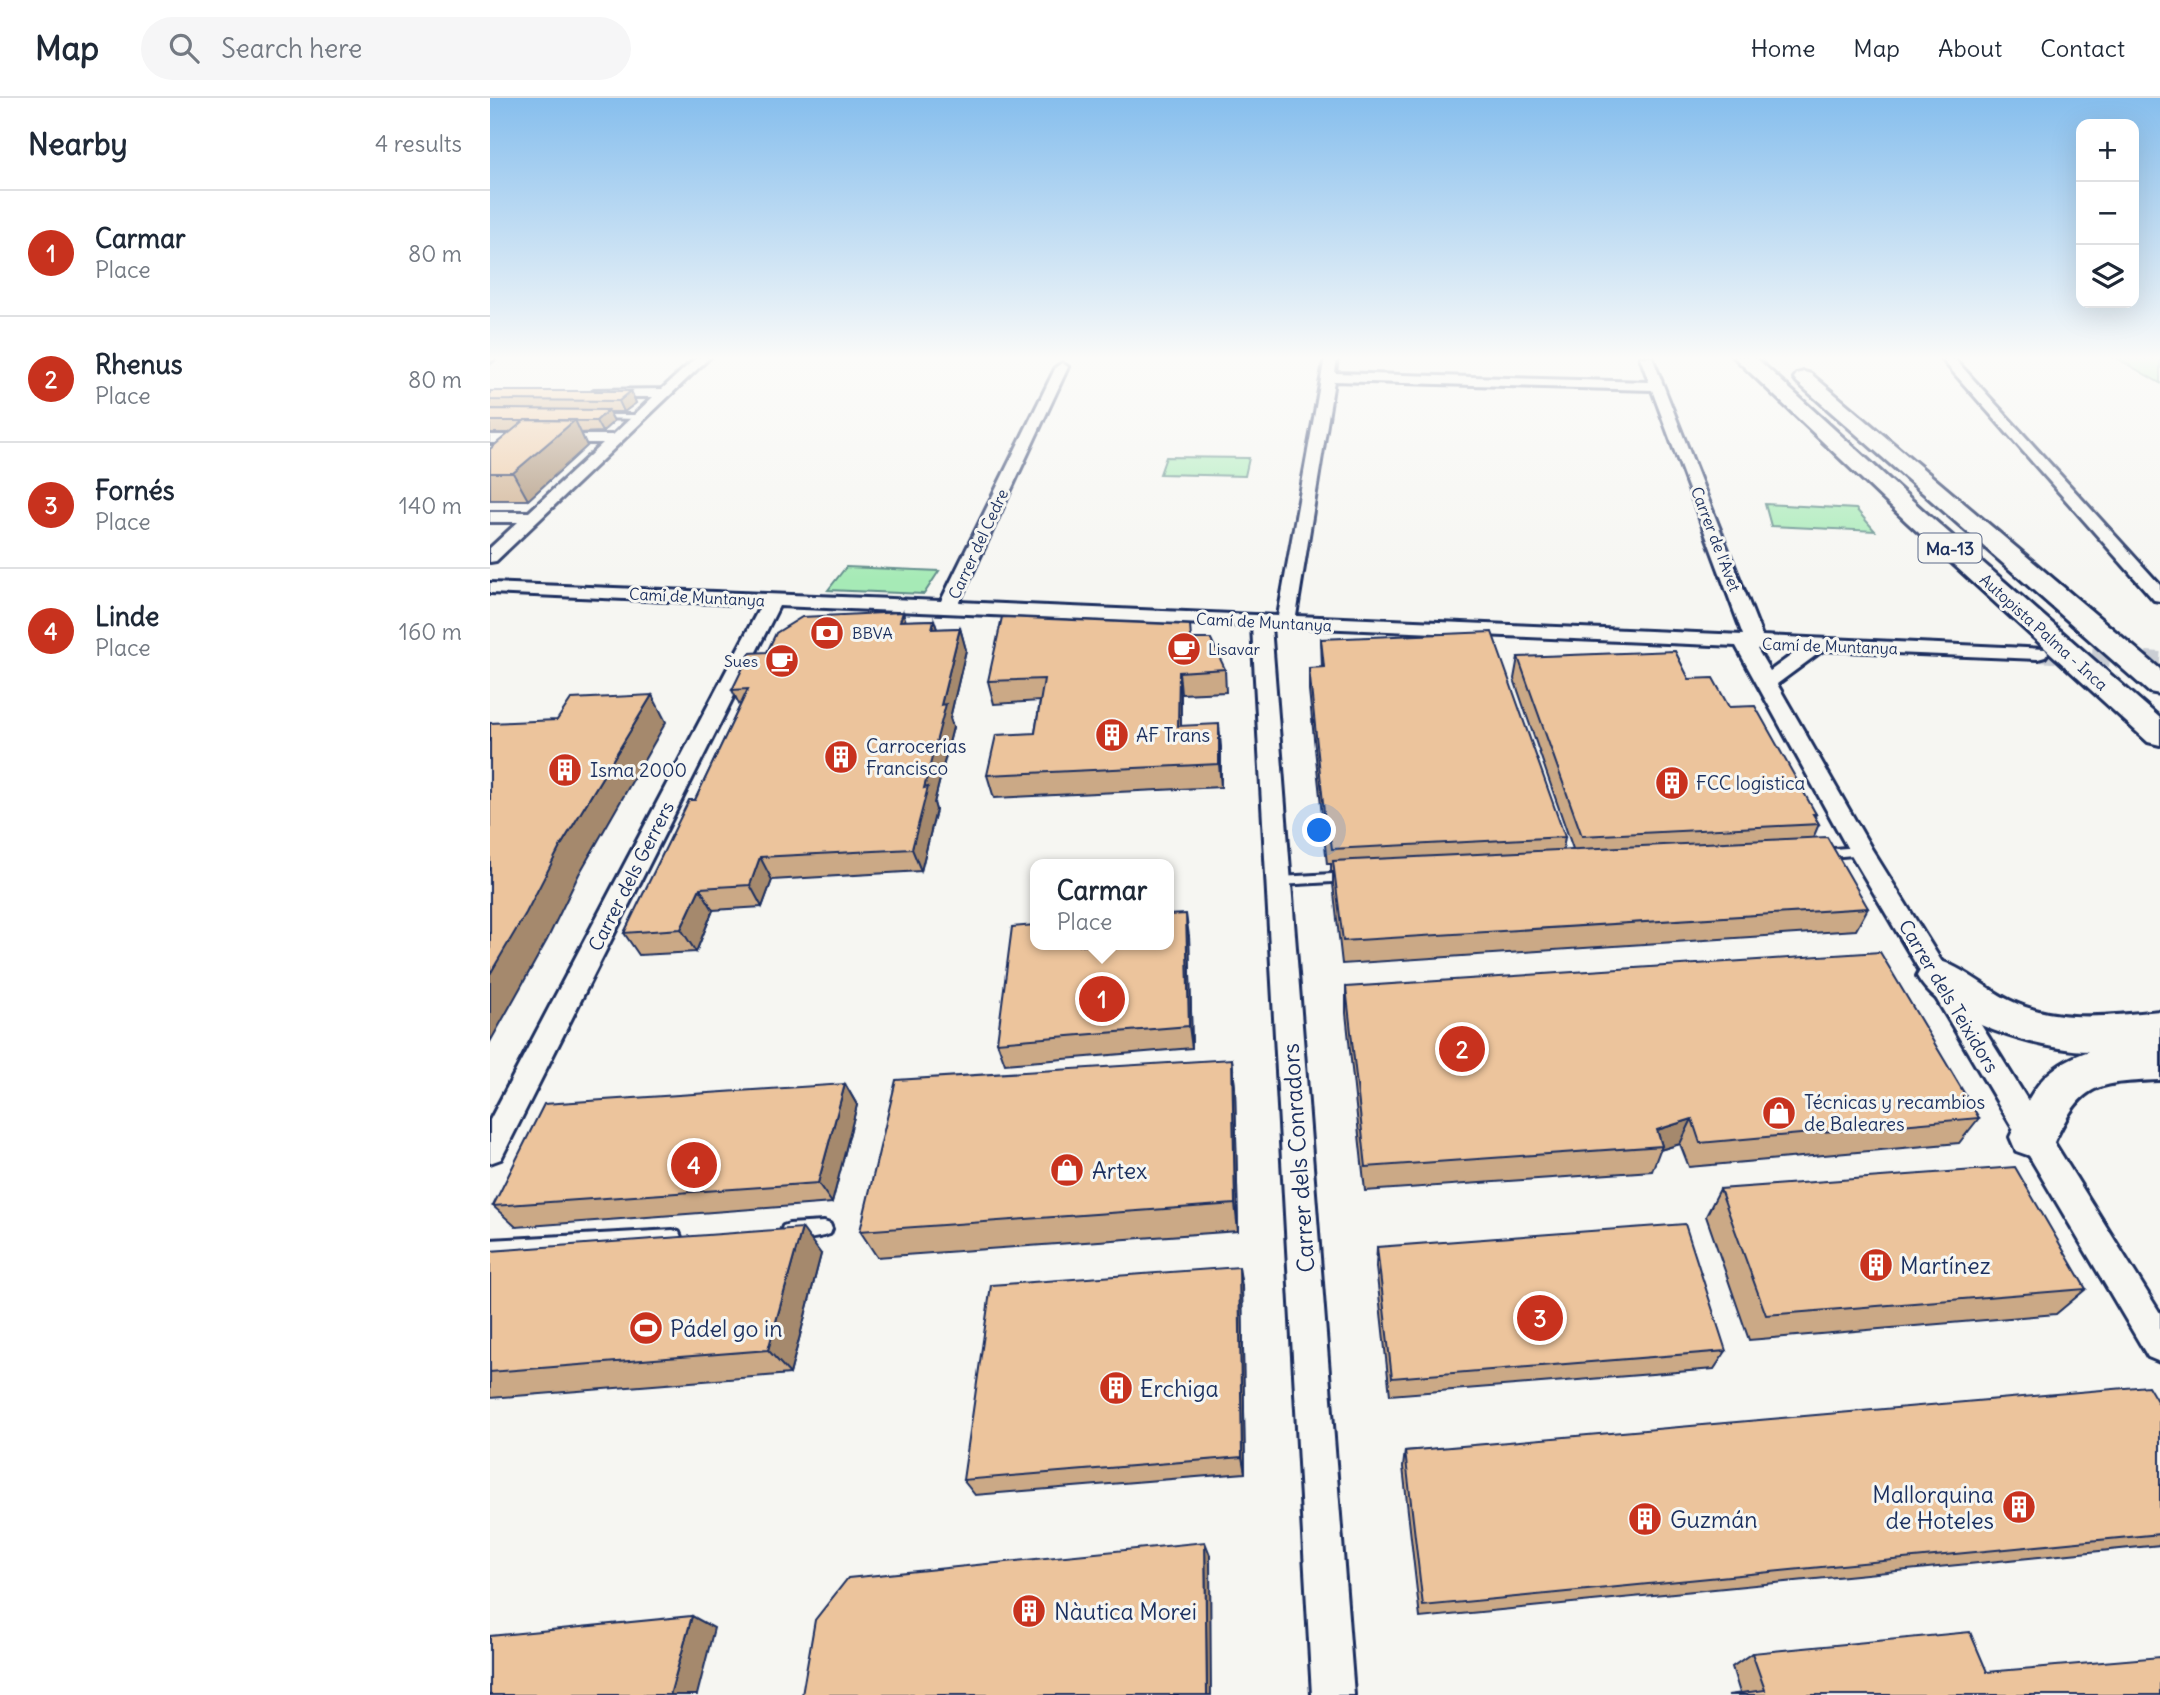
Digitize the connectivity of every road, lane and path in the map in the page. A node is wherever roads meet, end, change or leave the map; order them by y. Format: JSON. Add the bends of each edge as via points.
{"nodes":[{"id":1,"x":625,"y":432,"type":"edge"},
{"id":2,"x":1031,"y":432,"type":"edge"},
{"id":3,"x":1316,"y":432,"type":"edge"},
{"id":4,"x":1673,"y":432,"type":"edge"},
{"id":5,"x":1824,"y":432,"type":"edge"},
{"id":6,"x":1867,"y":432,"type":"edge"},
{"id":7,"x":2013,"y":432,"type":"edge"},
{"id":8,"x":490,"y":439,"type":"edge"},
{"id":9,"x":617,"y":439,"type":"junction"},
{"id":10,"x":490,"y":517,"type":"edge"},
{"id":11,"x":533,"y":517,"type":"junction"},
{"id":12,"x":490,"y":557,"type":"edge"},
{"id":13,"x":492,"y":590,"type":"edge"},
{"id":14,"x":2160,"y":596,"type":"edge"},
{"id":15,"x":772,"y":601,"type":"junction"},
{"id":16,"x":947,"y":608,"type":"junction"},
{"id":17,"x":1274,"y":623,"type":"junction"},
{"id":18,"x":1750,"y":643,"type":"junction"},
{"id":19,"x":1816,"y":646,"type":"junction"},
{"id":20,"x":2038,"y":653,"type":"tunnel mouth"},
{"id":21,"x":1766,"y":683,"type":"junction"},
{"id":22,"x":2160,"y":685,"type":"edge"},
{"id":23,"x":2160,"y":735,"type":"edge"},
{"id":24,"x":1861,"y":852,"type":"junction"},
{"id":25,"x":1805,"y":854,"type":"edge"},
{"id":26,"x":1363,"y":877,"type":"edge"},
{"id":27,"x":1280,"y":881,"type":"junction"},
{"id":28,"x":1938,"y":975,"type":"junction"},
{"id":29,"x":2160,"y":1028,"type":"edge"},
{"id":30,"x":2160,"y":1062,"type":"edge"},
{"id":31,"x":2033,"y":1137,"type":"junction"},
{"id":32,"x":490,"y":1150,"type":"edge"},
{"id":33,"x":824,"y":1229,"type":"dead end"},
{"id":34,"x":768,"y":1232,"type":"edge"},
{"id":35,"x":685,"y":1237,"type":"edge"},
{"id":36,"x":490,"y":1248,"type":"edge"},
{"id":37,"x":2160,"y":1345,"type":"edge"},
{"id":38,"x":1333,"y":1695,"type":"edge"}],
"edges":[{"from":1,"to":9,"type":"street"},
{"from":2,"to":16,"type":"street","name":"Carrer del Cedre"},
{"from":3,"to":17,"type":"street","name":"Carrer dels Conradors"},
{"from":4,"to":18,"type":"street","name":"Carrer de l'Avet"},
{"from":5,"to":23,"type":"highway","name":"Autopista Palma - Inca","number":"Ma-13"},
{"from":6,"to":22,"type":"highway","name":"Autopista Palma - Inca","number":"Ma-13"},
{"from":7,"to":14,"type":"street"},
{"from":8,"to":9,"type":"street"},
{"from":9,"to":11,"type":"street"},
{"from":10,"to":11,"type":"street"},
{"from":11,"to":12,"type":"street"},
{"from":13,"to":15,"type":"street","name":"Camí de Muntanya"},
{"from":15,"to":16,"type":"street","name":"Camí de Muntanya"},
{"from":15,"to":32,"type":"street","name":"Carrer dels Gerrers"},
{"from":16,"to":17,"type":"street","name":"Camí de Muntanya"},
{"from":17,"to":18,"type":"street","name":"Camí de Muntanya","via":[[1492,639]]},
{"from":17,"to":27,"type":"street","name":"Carrer dels Conradors"},
{"from":18,"to":19,"type":"street","name":"Camí de Muntanya"},
{"from":18,"to":21,"type":"street","name":"Carrer dels Teixidors"},
{"from":19,"to":20,"type":"street","name":"Camí de Muntanya"},
{"from":19,"to":21,"type":"street"},
{"from":21,"to":24,"type":"street","name":"Carrer dels Teixidors"},
{"from":24,"to":25,"type":"lane"},
{"from":24,"to":28,"type":"street","name":"Carrer dels Teixidors"},
{"from":26,"to":27,"type":"lane"},
{"from":27,"to":38,"type":"street","name":"Carrer dels Conradors"},
{"from":28,"to":29,"type":"highway","via":[[1999,1015],[2033,1030],[2068,1035]]},
{"from":28,"to":31,"type":"street","name":"Carrer dels Teixidors"},
{"from":30,"to":31,"type":"highway","via":[[2107,1065],[2068,1078],[2048,1102]]},
{"from":31,"to":37,"type":"street","name":"Carrer dels Teixidors"},
{"from":33,"to":34,"type":"lane"},
{"from":35,"to":36,"type":"lane"}]}
